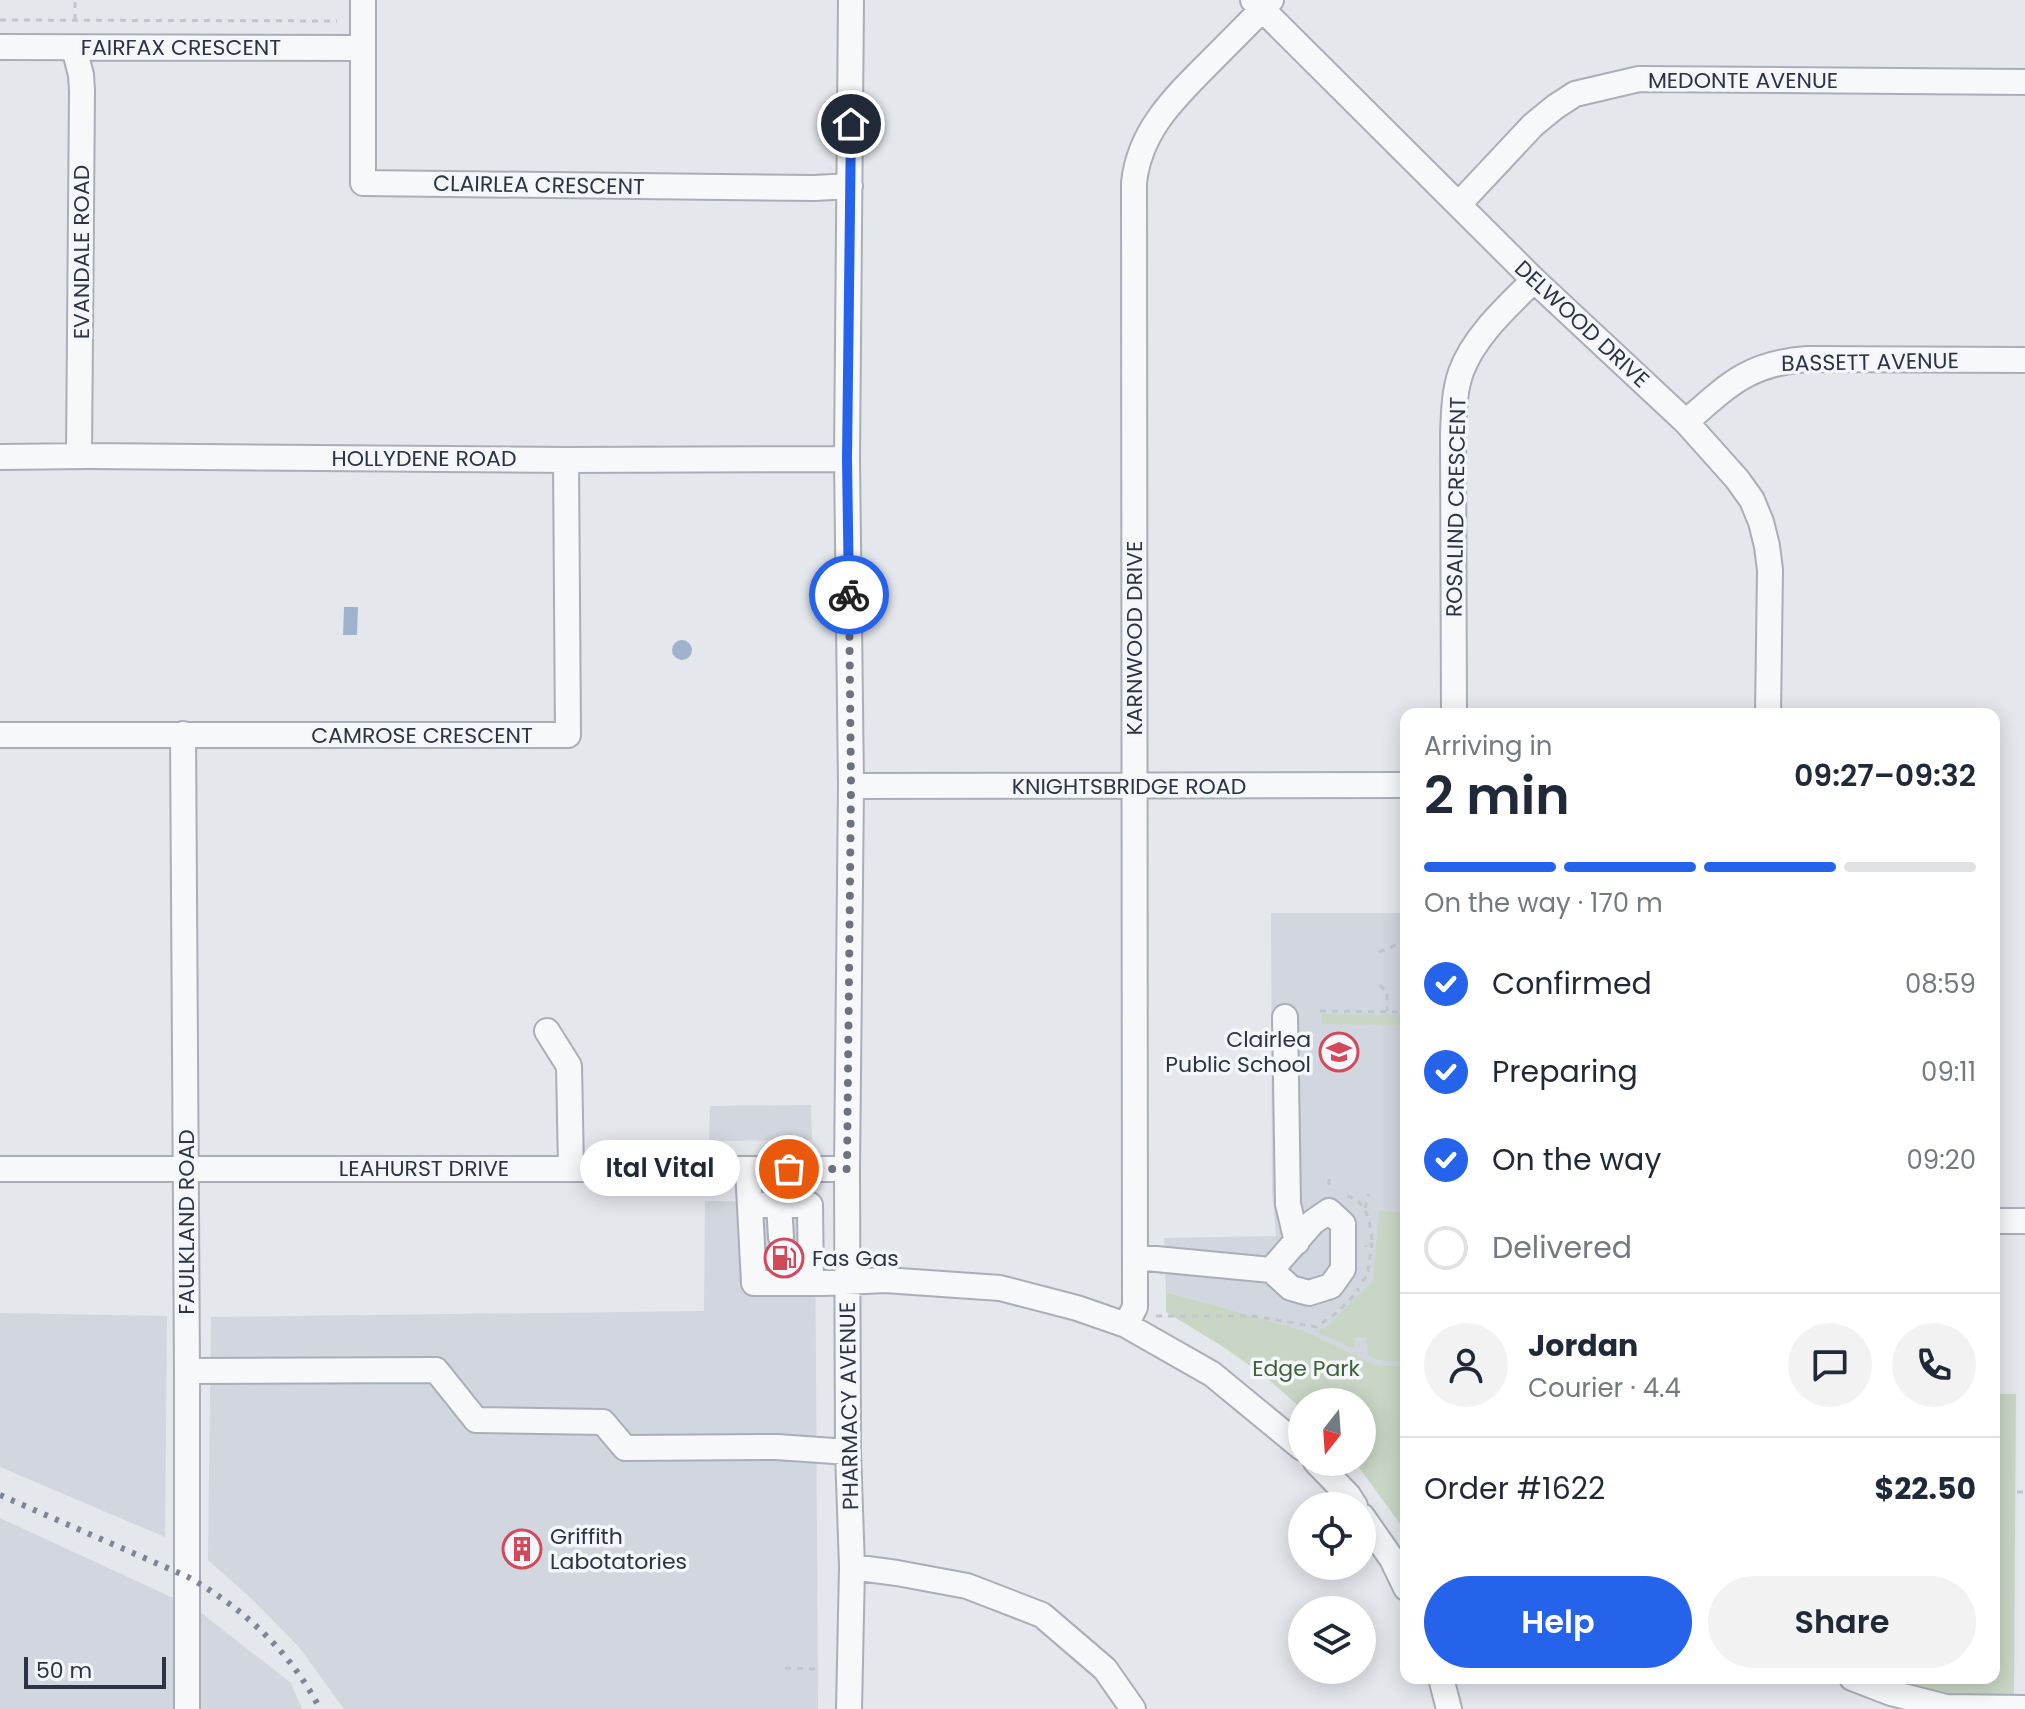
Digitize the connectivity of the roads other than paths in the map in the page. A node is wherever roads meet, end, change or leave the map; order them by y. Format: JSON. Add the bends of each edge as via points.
{"nodes":[{"id":1,"x":363,"y":0,"type":"edge"},
{"id":2,"x":851,"y":0,"type":"edge"},
{"id":3,"x":1262,"y":3,"type":"edge"},
{"id":4,"x":0,"y":47,"type":"edge"},
{"id":5,"x":74,"y":48,"type":"junction"},
{"id":6,"x":363,"y":48,"type":"junction"},
{"id":7,"x":2025,"y":82,"type":"edge"},
{"id":8,"x":850,"y":186,"type":"junction"},
{"id":9,"x":1459,"y":204,"type":"junction"},
{"id":10,"x":1534,"y":280,"type":"junction"},
{"id":11,"x":2025,"y":360,"type":"edge"},
{"id":12,"x":1686,"y":422,"type":"junction"},
{"id":13,"x":79,"y":456,"type":"junction"},
{"id":14,"x":0,"y":457,"type":"edge"},
{"id":15,"x":847,"y":459,"type":"junction"},
{"id":16,"x":566,"y":460,"type":"junction"},
{"id":17,"x":1454,"y":708,"type":"edge"},
{"id":18,"x":1768,"y":708,"type":"edge"},
{"id":19,"x":183,"y":734,"type":"junction"},
{"id":20,"x":0,"y":735,"type":"edge"},
{"id":21,"x":1400,"y":785,"type":"edge"},
{"id":22,"x":851,"y":786,"type":"junction"},
{"id":23,"x":1135,"y":786,"type":"junction"},
{"id":24,"x":1285,"y":1017,"type":"dead end"},
{"id":25,"x":547,"y":1031,"type":"dead end"},
{"id":26,"x":571,"y":1168,"type":"junction"},
{"id":27,"x":0,"y":1169,"type":"edge"},
{"id":28,"x":748,"y":1169,"type":"junction"},
{"id":29,"x":789,"y":1169,"type":"junction"},
{"id":30,"x":847,"y":1169,"type":"junction"},
{"id":31,"x":186,"y":1170,"type":"junction"},
{"id":32,"x":750,"y":1205,"type":"junction"},
{"id":33,"x":784,"y":1205,"type":"junction"},
{"id":34,"x":810,"y":1221,"type":"junction"},
{"id":35,"x":847,"y":1221,"type":"junction"},
{"id":36,"x":2000,"y":1221,"type":"edge"},
{"id":37,"x":2025,"y":1221,"type":"edge"},
{"id":38,"x":781,"y":1237,"type":"tunnel mouth"},
{"id":39,"x":1297,"y":1242,"type":"junction"},
{"id":40,"x":1135,"y":1257,"type":"junction"},
{"id":41,"x":1271,"y":1270,"type":"junction"},
{"id":42,"x":847,"y":1282,"type":"junction"},
{"id":43,"x":811,"y":1283,"type":"junction"},
{"id":44,"x":1126,"y":1325,"type":"junction"},
{"id":45,"x":187,"y":1371,"type":"junction"},
{"id":46,"x":1288,"y":1436,"type":"edge"},
{"id":47,"x":848,"y":1452,"type":"junction"},
{"id":48,"x":1330,"y":1476,"type":"edge"},
{"id":49,"x":1345,"y":1492,"type":"edge"},
{"id":50,"x":1376,"y":1531,"type":"edge"},
{"id":51,"x":1399,"y":1556,"type":"edge"},
{"id":52,"x":852,"y":1567,"type":"junction"},
{"id":53,"x":1443,"y":1684,"type":"edge"},
{"id":54,"x":1868,"y":1684,"type":"edge"},
{"id":55,"x":2025,"y":1708,"type":"edge"},
{"id":56,"x":187,"y":1709,"type":"edge"},
{"id":57,"x":849,"y":1709,"type":"edge"},
{"id":58,"x":1133,"y":1709,"type":"edge"},
{"id":59,"x":1449,"y":1709,"type":"edge"}],
"edges":[{"from":1,"to":6,"type":"street"},
{"from":2,"to":8,"type":"street","name":"PHARMACY AVENUE"},
{"from":3,"to":9,"type":"street","name":"DELWOOD DRIVE"},
{"from":3,"to":23,"type":"street","name":"KARNWOOD DRIVE","via":[[1172,100],[1145,140],[1135,167]]},
{"from":4,"to":5,"type":"street","name":"FAIRFAX CRESCENT"},
{"from":5,"to":6,"type":"street","name":"FAIRFAX CRESCENT"},
{"from":5,"to":13,"type":"street","name":"EVANDALE ROAD","via":[[82,91]]},
{"from":6,"to":8,"type":"street","name":"CLAIRLEA CRESCENT","via":[[363,183]]},
{"from":7,"to":9,"type":"street","name":"MEDONTE AVENUE","via":[[1639,79],[1575,94],[1555,107]]},
{"from":8,"to":15,"type":"street","name":"PHARMACY AVENUE"},
{"from":9,"to":10,"type":"street","name":"DELWOOD DRIVE"},
{"from":10,"to":12,"type":"street","name":"DELWOOD DRIVE"},
{"from":10,"to":17,"type":"street","name":"ROSALIND CRESCENT","via":[[1475,345],[1457,388]]},
{"from":11,"to":12,"type":"street","name":"BASSETT AVENUE","via":[[1783,361],[1747,374]]},
{"from":12,"to":18,"type":"street","name":"DELWOOD DRIVE","via":[[1737,479],[1761,522],[1770,570]]},
{"from":13,"to":14,"type":"street","name":"HOLLYDENE ROAD"},
{"from":13,"to":16,"type":"street","name":"HOLLYDENE ROAD"},
{"from":15,"to":16,"type":"street","name":"HOLLYDENE ROAD"},
{"from":15,"to":22,"type":"street","name":"PHARMACY AVENUE"},
{"from":16,"to":19,"type":"street","name":"CAMROSE CRESCENT","via":[[568,735]]},
{"from":19,"to":20,"type":"street","name":"CAMROSE CRESCENT"},
{"from":19,"to":31,"type":"street","name":"FAULKLAND ROAD"},
{"from":21,"to":23,"type":"street","name":"KNIGHTSBRIDGE ROAD"},
{"from":22,"to":23,"type":"street","name":"KNIGHTSBRIDGE ROAD"},
{"from":22,"to":30,"type":"street","name":"PHARMACY AVENUE"},
{"from":23,"to":40,"type":"street","name":"KARNWOOD DRIVE"},
{"from":24,"to":39,"type":"street","via":[[1288,1204]]},
{"from":25,"to":26,"type":"street","via":[[569,1066]]},
{"from":26,"to":28,"type":"street","name":"LEAHURST DRIVE"},
{"from":26,"to":31,"type":"street","name":"LEAHURST DRIVE"},
{"from":27,"to":31,"type":"street","name":"LEAHURST DRIVE"},
{"from":28,"to":29,"type":"street","name":"LEAHURST DRIVE"},
{"from":28,"to":32,"type":"street"},
{"from":29,"to":30,"type":"street","name":"LEAHURST DRIVE"},
{"from":29,"to":33,"type":"street"},
{"from":30,"to":35,"type":"street","name":"PHARMACY AVENUE"},
{"from":31,"to":45,"type":"street","name":"FAULKLAND ROAD"},
{"from":32,"to":33,"type":"street"},
{"from":32,"to":43,"type":"street","via":[[754,1283],[782,1277]]},
{"from":33,"to":34,"type":"street","via":[[810,1205]]},
{"from":33,"to":38,"type":"street"},
{"from":34,"to":35,"type":"street"},
{"from":34,"to":43,"type":"street"},
{"from":35,"to":42,"type":"street","name":"PHARMACY AVENUE"},
{"from":36,"to":37,"type":"street"},
{"from":39,"to":41,"type":"street"},
{"from":39,"to":41,"type":"street","via":[[1329,1211],[1343,1224],[1343,1269],[1331,1286],[1309,1293],[1291,1288]]},
{"from":40,"to":41,"type":"street"},
{"from":40,"to":44,"type":"street","name":"KARNWOOD DRIVE","via":[[1135,1307]]},
{"from":42,"to":43,"type":"street"},
{"from":42,"to":44,"type":"street","via":[[1000,1288]]},
{"from":42,"to":47,"type":"street","name":"PHARMACY AVENUE"},
{"from":44,"to":46,"type":"street","via":[[1212,1374]]},
{"from":45,"to":47,"type":"street","via":[[436,1370],[476,1420],[603,1422],[625,1448]]},
{"from":45,"to":56,"type":"street","name":"FAULKLAND ROAD"},
{"from":47,"to":52,"type":"street","name":"PHARMACY AVENUE"},
{"from":48,"to":49,"type":"street"},
{"from":50,"to":51,"type":"street"},
{"from":52,"to":57,"type":"street","name":"PHARMACY AVENUE"},
{"from":52,"to":58,"type":"street","via":[[967,1586],[1042,1615],[1105,1669]]},
{"from":53,"to":59,"type":"street"},
{"from":54,"to":55,"type":"street","via":[[1946,1707]]}]}
